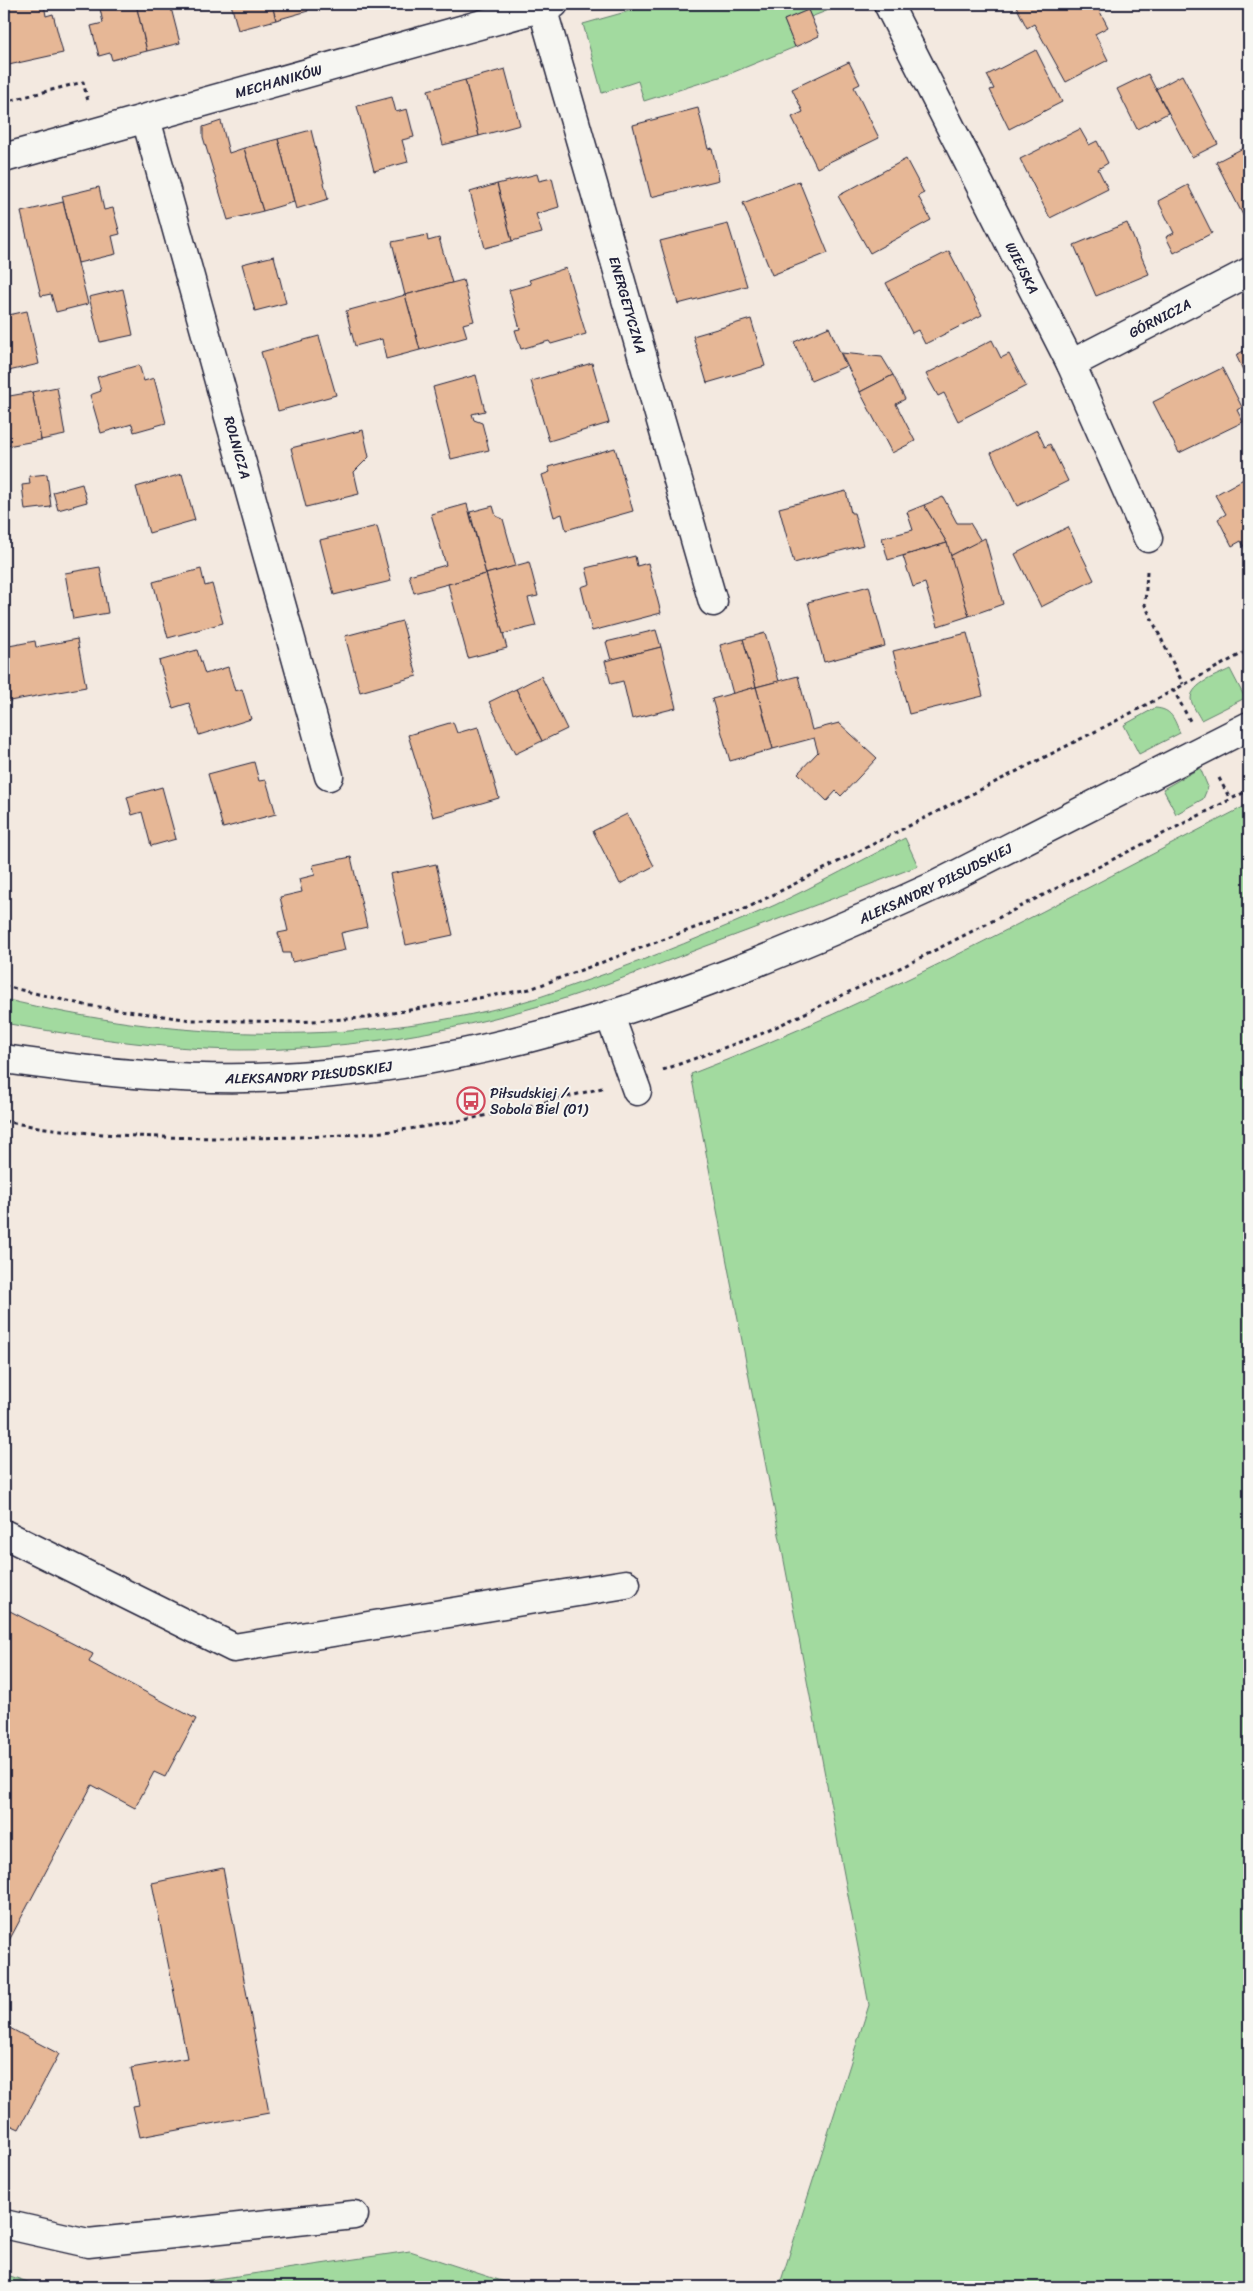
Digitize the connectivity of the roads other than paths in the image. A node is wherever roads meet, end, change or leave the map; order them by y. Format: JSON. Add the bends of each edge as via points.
{"nodes":[{"id":1,"x":888,"y":4,"type":"edge"},
{"id":2,"x":548,"y":5,"type":"edge"},
{"id":3,"x":146,"y":119,"type":"junction"},
{"id":4,"x":4,"y":158,"type":"edge"},
{"id":5,"x":1249,"y":272,"type":"edge"},
{"id":6,"x":1071,"y":364,"type":"junction"},
{"id":7,"x":1148,"y":538,"type":"road end"},
{"id":8,"x":713,"y":602,"type":"dead end"},
{"id":9,"x":1249,"y":726,"type":"edge"},
{"id":10,"x":329,"y":776,"type":"dead end"},
{"id":11,"x":610,"y":1016,"type":"junction"},
{"id":12,"x":4,"y":1060,"type":"edge"},
{"id":13,"x":638,"y":1091,"type":"dead end"},
{"id":14,"x":4,"y":1534,"type":"edge"},
{"id":15,"x":626,"y":1584,"type":"dead end"},
{"id":16,"x":354,"y":2215,"type":"dead end"},
{"id":17,"x":4,"y":2224,"type":"edge"}],
"edges":[{"from":1,"to":6,"type":"street","name":"WIEJSKA"},
{"from":2,"to":3,"type":"street","name":"MECHANIKÓW"},
{"from":2,"to":8,"type":"street","name":"ENERGETYCZNA"},
{"from":3,"to":4,"type":"street","name":"MECHANIKÓW"},
{"from":3,"to":10,"type":"street","name":"ROLNICZA"},
{"from":5,"to":6,"type":"street","name":"GÓRNICZA"},
{"from":6,"to":7,"type":"street","name":"WIEJSKA"},
{"from":9,"to":11,"type":"street","name":"ALEKSANDRY PIŁSUDSKIEJ","via":[[917,894],[767,959]]},
{"from":11,"to":12,"type":"street","name":"ALEKSANDRY PIŁSUDSKIEJ","via":[[466,1053],[377,1068],[297,1076],[192,1077],[80,1070]]},
{"from":11,"to":13,"type":"street"},
{"from":14,"to":15,"type":"street","via":[[234,1648]]},
{"from":16,"to":17,"type":"street","via":[[88,2243]]}]}
